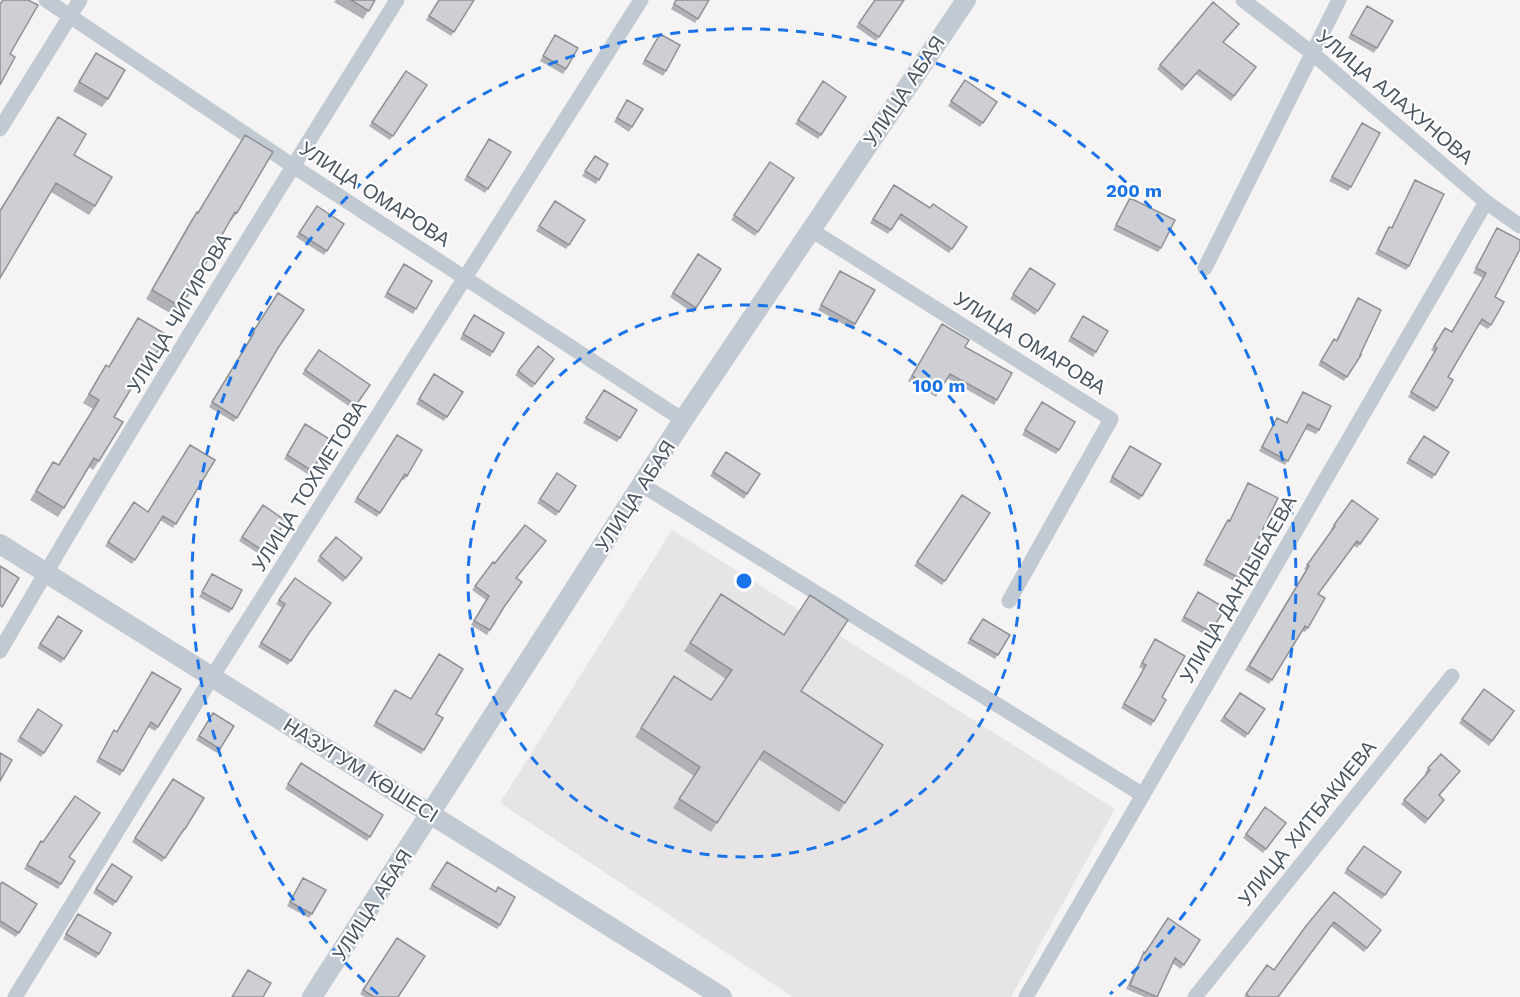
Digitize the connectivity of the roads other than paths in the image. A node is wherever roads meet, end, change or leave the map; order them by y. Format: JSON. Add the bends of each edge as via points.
{"nodes":[{"id":1,"x":46,"y":0,"type":"edge"},
{"id":2,"x":80,"y":0,"type":"edge"},
{"id":3,"x":397,"y":0,"type":"edge"},
{"id":4,"x":641,"y":0,"type":"edge"},
{"id":5,"x":966,"y":0,"type":"edge"},
{"id":6,"x":1243,"y":0,"type":"edge"},
{"id":7,"x":1339,"y":0,"type":"edge"},
{"id":8,"x":71,"y":16,"type":"junction"},
{"id":9,"x":1312,"y":53,"type":"junction"},
{"id":10,"x":0,"y":129,"type":"edge"},
{"id":11,"x":293,"y":166,"type":"junction"},
{"id":12,"x":1486,"y":202,"type":"junction"},
{"id":13,"x":1520,"y":226,"type":"edge"},
{"id":14,"x":811,"y":230,"type":"junction"},
{"id":15,"x":1206,"y":268,"type":"dead end"},
{"id":16,"x":466,"y":279,"type":"junction"},
{"id":17,"x":684,"y":420,"type":"junction"},
{"id":18,"x":642,"y":485,"type":"junction"},
{"id":19,"x":0,"y":544,"type":"edge"},
{"id":20,"x":45,"y":573,"type":"junction"},
{"id":21,"x":1009,"y":601,"type":"dead end"},
{"id":22,"x":0,"y":651,"type":"edge"},
{"id":23,"x":1452,"y":676,"type":"dead end"},
{"id":24,"x":212,"y":677,"type":"junction"},
{"id":25,"x":1143,"y":795,"type":"junction"},
{"id":26,"x":430,"y":814,"type":"junction"},
{"id":27,"x":15,"y":997,"type":"edge"},
{"id":28,"x":312,"y":997,"type":"edge"},
{"id":29,"x":722,"y":997,"type":"edge"},
{"id":30,"x":1026,"y":997,"type":"edge"},
{"id":31,"x":1195,"y":997,"type":"edge"}],
"edges":[{"from":1,"to":8,"type":"street","name":"УЛИЦА ОМАРОВА"},
{"from":2,"to":8,"type":"street"},
{"from":3,"to":11,"type":"street","name":"УЛИЦА ЧИГИРОВА"},
{"from":4,"to":16,"type":"street","name":"УЛИЦА ТОХМЕТОВА"},
{"from":5,"to":14,"type":"street","name":"УЛИЦА АБАЯ"},
{"from":6,"to":9,"type":"street","name":"УЛИЦА АЛАХУНОВА"},
{"from":7,"to":9,"type":"street"},
{"from":8,"to":10,"type":"street"},
{"from":8,"to":11,"type":"street","name":"УЛИЦА ОМАРОВА"},
{"from":9,"to":12,"type":"street","name":"УЛИЦА АЛАХУНОВА"},
{"from":9,"to":15,"type":"street"},
{"from":11,"to":16,"type":"street","name":"УЛИЦА ОМАРОВА"},
{"from":11,"to":20,"type":"street","name":"УЛИЦА ЧИГИРОВА"},
{"from":12,"to":13,"type":"street","name":"УЛИЦА АЛАХУНОВА"},
{"from":12,"to":25,"type":"street","name":"УЛИЦА ДАНДЫБАЕВА"},
{"from":14,"to":17,"type":"street","name":"УЛИЦА АБАЯ"},
{"from":14,"to":21,"type":"street","name":"УЛИЦА ОМАРОВА","via":[[1111,418]]},
{"from":16,"to":17,"type":"street","name":"УЛИЦА ОМАРОВА"},
{"from":16,"to":24,"type":"street","name":"УЛИЦА ТОХМЕТОВА"},
{"from":17,"to":18,"type":"street","name":"УЛИЦА АБАЯ"},
{"from":18,"to":25,"type":"street"},
{"from":18,"to":26,"type":"street","name":"УЛИЦА АБАЯ"},
{"from":19,"to":20,"type":"street","name":"НАЗУГУМ КӨШЕСІ"},
{"from":20,"to":22,"type":"street","name":"УЛИЦА ЧИГИРОВА"},
{"from":20,"to":24,"type":"street","name":"НАЗУГУМ КӨШЕСІ"},
{"from":23,"to":31,"type":"street","name":"УЛИЦА ХИТБАКИЕВА"},
{"from":24,"to":26,"type":"street","name":"НАЗУГУМ КӨШЕСІ"},
{"from":24,"to":27,"type":"street","name":"УЛИЦА ТОХМЕТОВА"},
{"from":25,"to":30,"type":"street","name":"УЛИЦА ДАНДЫБАЕВА"},
{"from":26,"to":28,"type":"street","name":"УЛИЦА АБАЯ"},
{"from":26,"to":29,"type":"street","name":"НАЗУГУМ КӨШЕСІ"}]}
